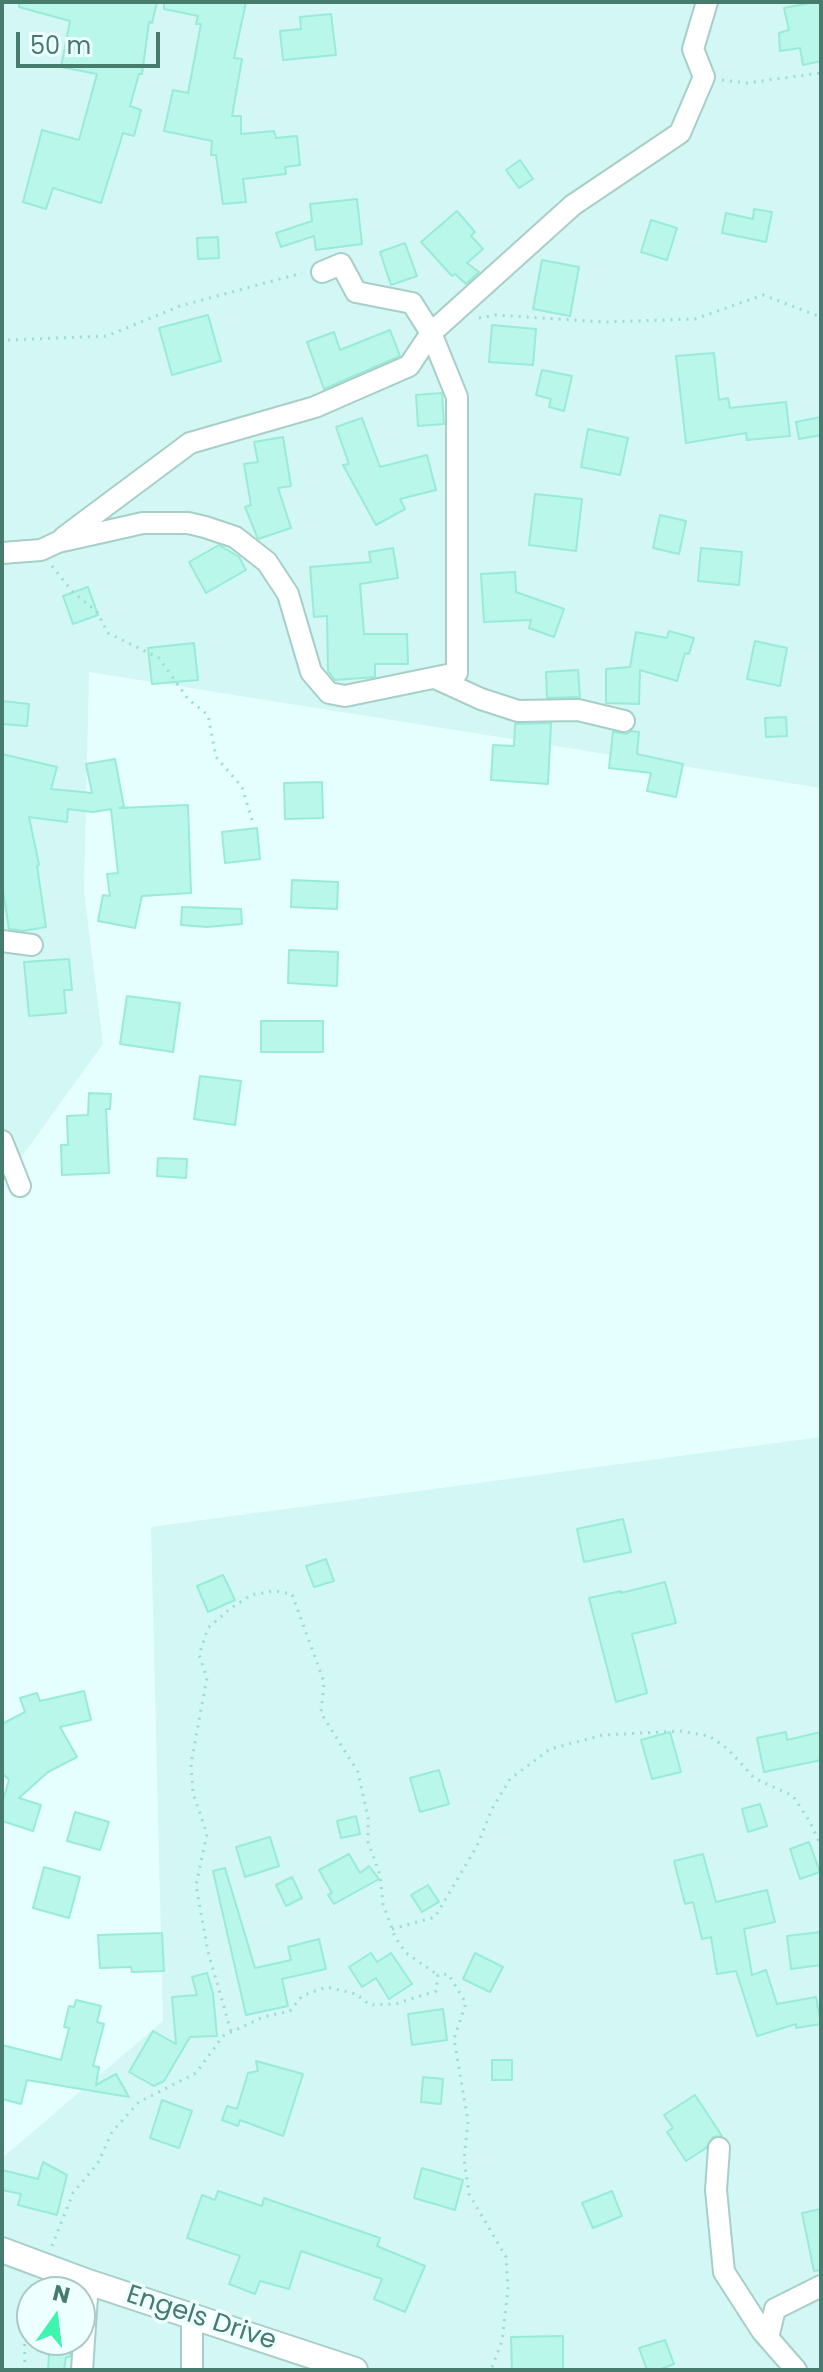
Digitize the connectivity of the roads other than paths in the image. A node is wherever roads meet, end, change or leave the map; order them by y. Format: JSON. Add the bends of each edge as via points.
{"nodes":[{"id":1,"x":707,"y":2,"type":"edge"},
{"id":2,"x":331,"y":268,"type":"road end"},
{"id":3,"x":436,"y":329,"type":"junction"},
{"id":4,"x":49,"y":546,"type":"junction"},
{"id":5,"x":2,"y":553,"type":"edge"},
{"id":6,"x":435,"y":678,"type":"junction"},
{"id":7,"x":624,"y":721,"type":"dead end"},
{"id":8,"x":2,"y":941,"type":"edge"},
{"id":9,"x":32,"y":945,"type":"dead end"},
{"id":10,"x":2,"y":1141,"type":"edge"},
{"id":11,"x":20,"y":1186,"type":"dead end"},
{"id":12,"x":719,"y":2148,"type":"dead end"},
{"id":13,"x":2,"y":2250,"type":"edge"},
{"id":14,"x":72,"y":2276,"type":"edge"},
{"id":15,"x":96,"y":2285,"type":"edge"},
{"id":16,"x":821,"y":2286,"type":"edge"},
{"id":17,"x":192,"y":2316,"type":"junction"},
{"id":18,"x":768,"y":2338,"type":"junction"},
{"id":19,"x":192,"y":2370,"type":"edge"},
{"id":20,"x":355,"y":2370,"type":"edge"},
{"id":21,"x":796,"y":2370,"type":"edge"}],
"edges":[{"from":1,"to":3,"type":"street","via":[[693,49],[704,77],[680,133],[573,205]]},
{"from":2,"to":3,"type":"street","via":[[356,292],[412,303]]},
{"from":3,"to":4,"type":"street","via":[[409,366],[315,407],[190,443]]},
{"from":3,"to":6,"type":"street","via":[[457,397],[457,673]]},
{"from":4,"to":5,"type":"street"},
{"from":4,"to":6,"type":"street","via":[[143,523],[188,523],[221,531],[267,562],[288,594],[311,672],[329,693],[345,696]]},
{"from":6,"to":7,"type":"street","via":[[518,711],[578,710]]},
{"from":8,"to":9,"type":"street"},
{"from":10,"to":11,"type":"street"},
{"from":12,"to":18,"type":"street","via":[[716,2190],[724,2272]]},
{"from":13,"to":14,"type":"street","name":"Engels Drive"},
{"from":15,"to":17,"type":"street","name":"Engels Drive"},
{"from":16,"to":18,"type":"street","via":[[775,2309]]},
{"from":17,"to":19,"type":"street"},
{"from":17,"to":20,"type":"street","name":"Engels Drive"},
{"from":18,"to":21,"type":"street"}]}
